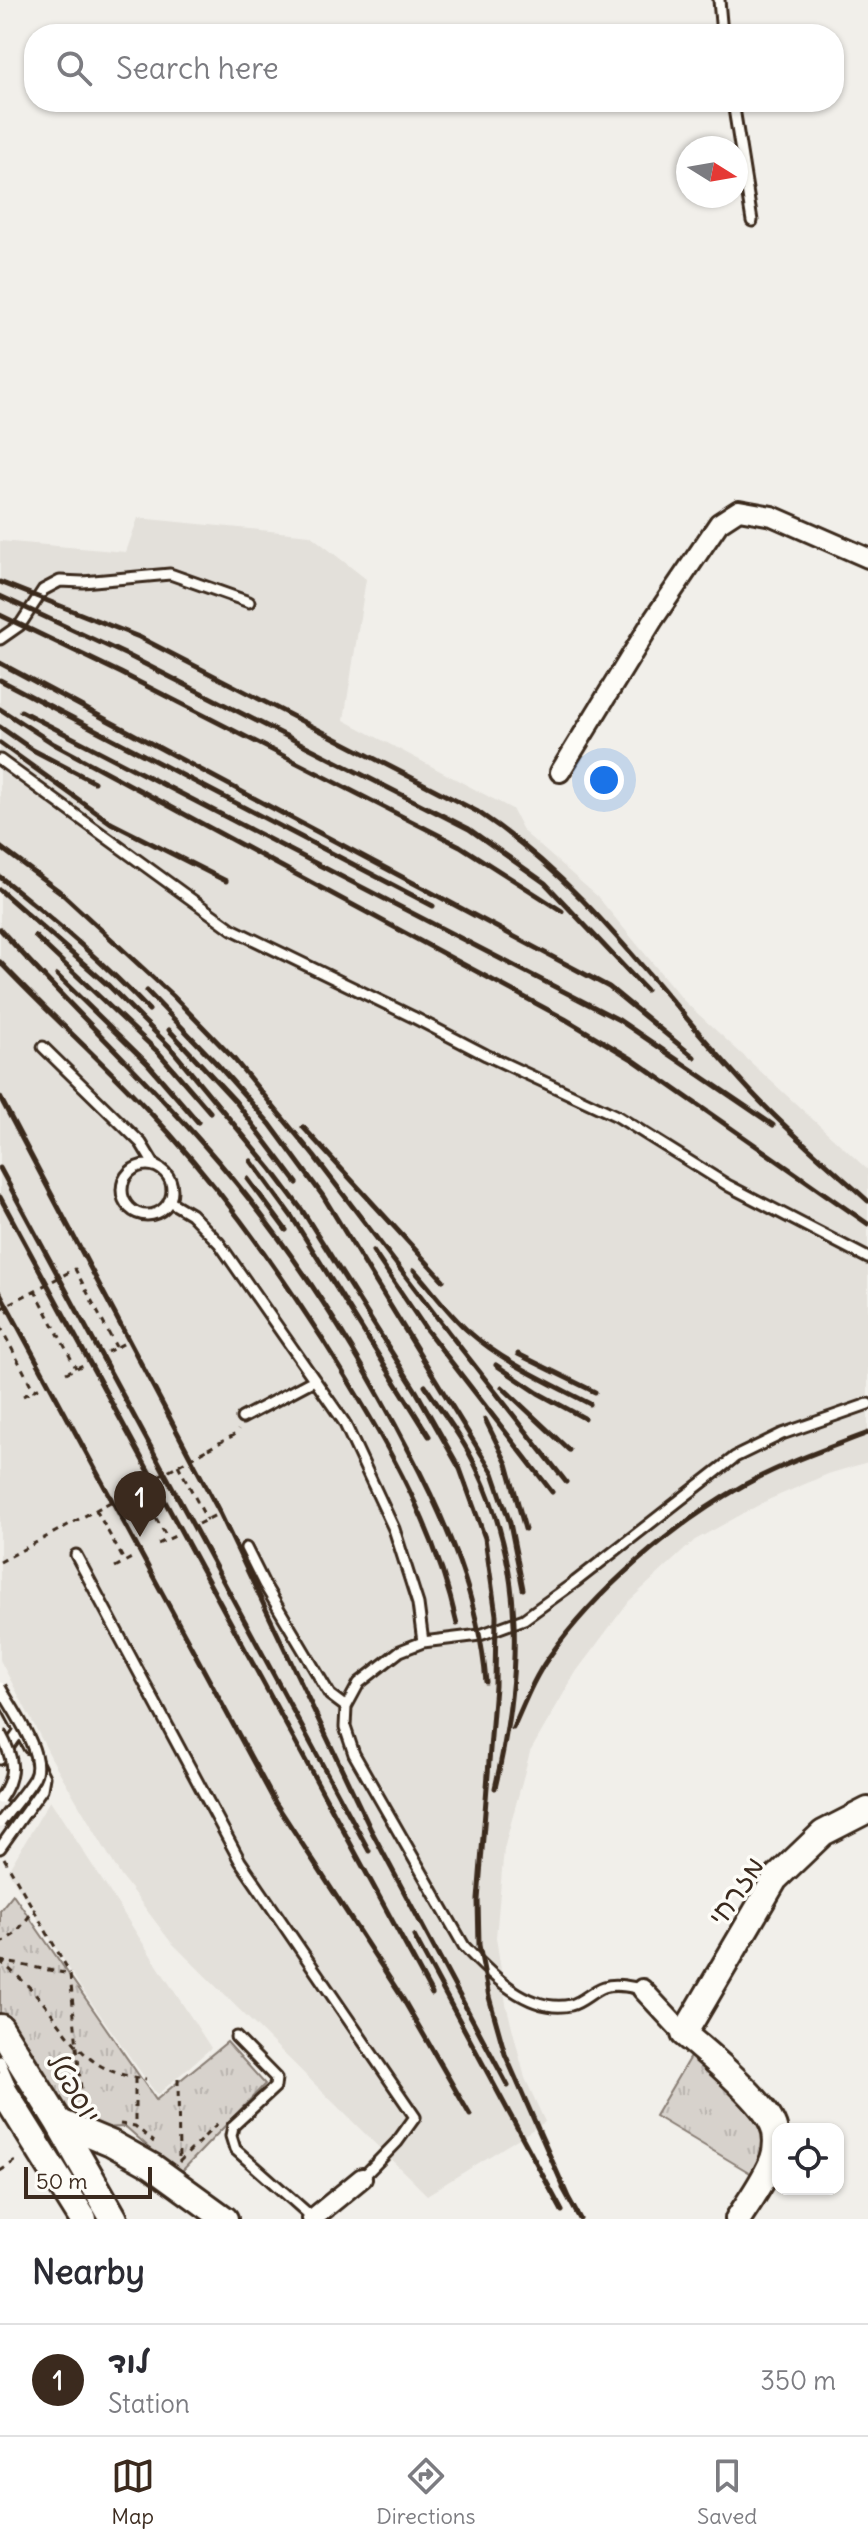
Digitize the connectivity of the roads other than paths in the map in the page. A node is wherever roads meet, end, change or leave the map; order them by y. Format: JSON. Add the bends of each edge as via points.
{"nodes":[{"id":1,"x":719,"y":0,"type":"edge"},
{"id":2,"x":721,"y":24,"type":"edge"},
{"id":3,"x":735,"y":112,"type":"edge"},
{"id":4,"x":752,"y":221,"type":"dead end"},
{"id":5,"x":868,"y":558,"type":"edge"},
{"id":6,"x":249,"y":602,"type":"dead end"},
{"id":7,"x":0,"y":639,"type":"edge"},
{"id":8,"x":0,"y":760,"type":"edge"},
{"id":9,"x":560,"y":772,"type":"dead end"},
{"id":10,"x":43,"y":1047,"type":"dead end"},
{"id":11,"x":155,"y":1166,"type":"junction"},
{"id":12,"x":169,"y":1201,"type":"junction"},
{"id":13,"x":868,"y":1258,"type":"edge"},
{"id":14,"x":314,"y":1380,"type":"junction"},
{"id":15,"x":868,"y":1404,"type":"edge"},
{"id":16,"x":242,"y":1418,"type":"road end"},
{"id":17,"x":246,"y":1548,"type":"dead end"},
{"id":18,"x":76,"y":1555,"type":"dead end"},
{"id":19,"x":423,"y":1642,"type":"junction"},
{"id":20,"x":0,"y":1687,"type":"edge"},
{"id":21,"x":0,"y":1695,"type":"edge"},
{"id":22,"x":346,"y":1707,"type":"junction"},
{"id":23,"x":20,"y":1731,"type":"junction"},
{"id":24,"x":0,"y":1733,"type":"edge"},
{"id":25,"x":0,"y":1759,"type":"edge"},
{"id":26,"x":0,"y":1799,"type":"edge"},
{"id":27,"x":868,"y":1810,"type":"edge"},
{"id":28,"x":0,"y":1823,"type":"edge"},
{"id":29,"x":0,"y":1850,"type":"edge"},
{"id":30,"x":642,"y":1989,"type":"joint"},
{"id":31,"x":0,"y":2028,"type":"edge"},
{"id":32,"x":684,"y":2034,"type":"junction"},
{"id":33,"x":236,"y":2037,"type":"dead end"},
{"id":34,"x":0,"y":2061,"type":"edge"},
{"id":35,"x":0,"y":2086,"type":"edge"},
{"id":36,"x":66,"y":2114,"type":"junction"},
{"id":37,"x":23,"y":2120,"type":"junction"},
{"id":38,"x":120,"y":2148,"type":"junction"},
{"id":39,"x":362,"y":2178,"type":"joint"},
{"id":40,"x":92,"y":2181,"type":"junction"},
{"id":41,"x":312,"y":2218,"type":"edge"},
{"id":42,"x":83,"y":2219,"type":"edge"},
{"id":43,"x":114,"y":2219,"type":"edge"},
{"id":44,"x":225,"y":2219,"type":"edge"},
{"id":45,"x":738,"y":2219,"type":"edge"}],
"edges":[{"from":1,"to":2,"type":"lane"},
{"from":3,"to":4,"type":"lane"},
{"from":5,"to":9,"type":"street","via":[[772,516],[739,510],[719,523]]},
{"from":6,"to":7,"type":"lane","via":[[170,574],[60,581],[43,590],[20,625]]},
{"from":8,"to":13,"type":"lane","via":[[232,929],[617,1116],[729,1186]]},
{"from":10,"to":11,"type":"lane","via":[[141,1143]]},
{"from":11,"to":12,"type":"lane","via":[[172,1185]]},
{"from":11,"to":12,"type":"lane","via":[[133,1169],[123,1183],[123,1199],[134,1212],[149,1215]]},
{"from":12,"to":14,"type":"lane","via":[[191,1214],[219,1243]]},
{"from":14,"to":16,"type":"lane"},
{"from":14,"to":19,"type":"lane","via":[[344,1422],[394,1529],[418,1604]]},
{"from":15,"to":19,"type":"lane","via":[[735,1457],[516,1624]]},
{"from":17,"to":22,"type":"lane","via":[[330,1695]]},
{"from":18,"to":39,"type":"lane","via":[[240,1861],[415,2117]]},
{"from":19,"to":22,"type":"lane","via":[[375,1669],[359,1683]]},
{"from":20,"to":28,"type":"lane","bridge":true,"via":[[38,1768]]},
{"from":21,"to":23,"type":"lane"},
{"from":22,"to":30,"type":"lane","via":[[345,1727],[354,1754],[464,1946],[483,1966],[540,2004],[574,2004],[605,1987]]},
{"from":23,"to":25,"type":"lane"},
{"from":23,"to":29,"type":"lane","via":[[44,1782]]},
{"from":24,"to":26,"type":"lane","bridge":true,"via":[[14,1765]]},
{"from":27,"to":32,"type":"street","name":"מזרחי","via":[[823,1833],[775,1879]]},
{"from":30,"to":32,"type":"street"},
{"from":31,"to":36,"type":"main road","name":"יוספטל"},
{"from":32,"to":45,"type":"street","via":[[773,2123],[773,2159]]},
{"from":33,"to":41,"type":"lane","via":[[276,2078],[275,2087],[233,2126],[235,2149]]},
{"from":34,"to":37,"type":"lane"},
{"from":35,"to":37,"type":"main road"},
{"from":36,"to":38,"type":"street"},
{"from":36,"to":40,"type":"main road","name":"יוספטל"},
{"from":37,"to":42,"type":"main road"},
{"from":38,"to":40,"type":"street","via":[[96,2153]]},
{"from":38,"to":44,"type":"street"},
{"from":39,"to":41,"type":"street"},
{"from":40,"to":43,"type":"main road","name":"יוספטל"}]}
